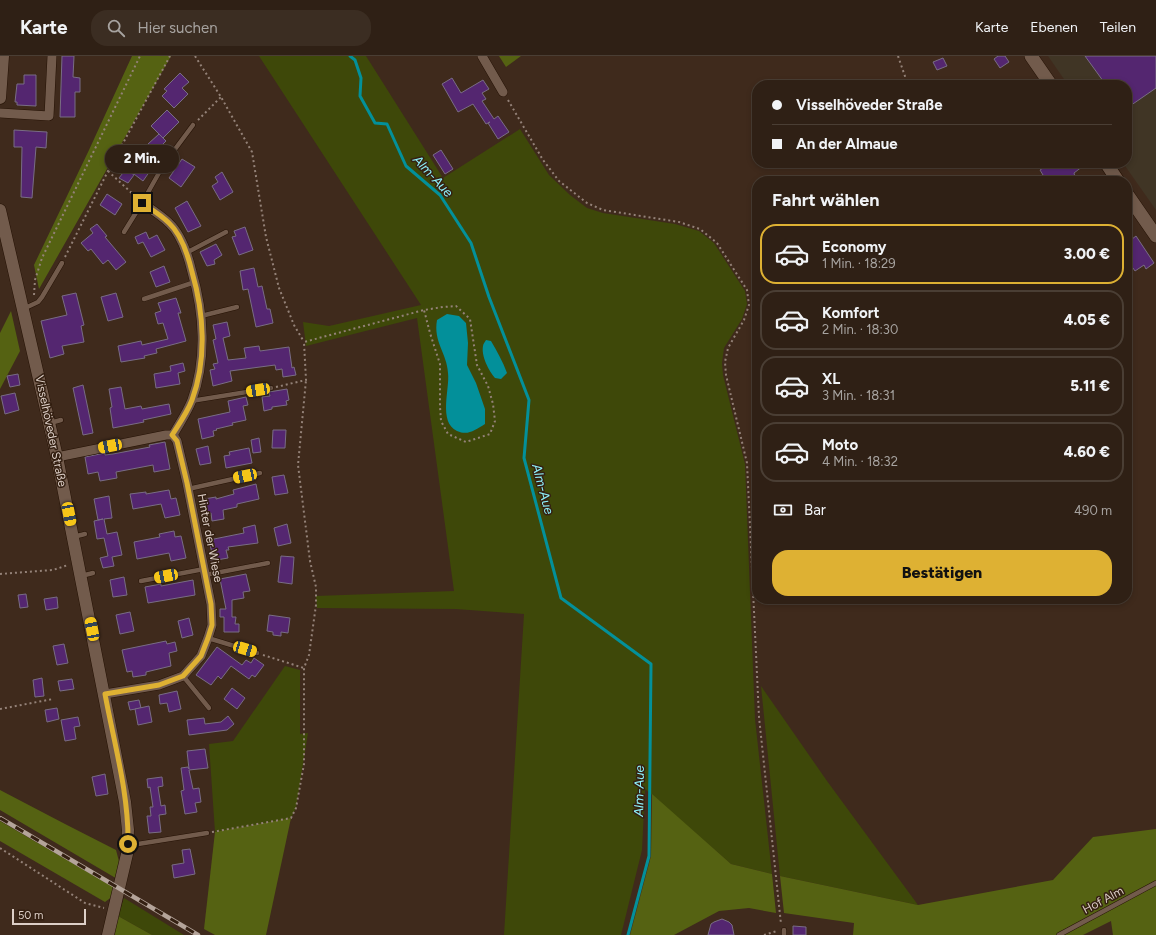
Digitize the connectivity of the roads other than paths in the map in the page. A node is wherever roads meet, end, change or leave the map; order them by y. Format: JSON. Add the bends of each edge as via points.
{"nodes":[{"id":1,"x":3,"y":56,"type":"edge"},
{"id":2,"x":52,"y":56,"type":"edge"},
{"id":3,"x":482,"y":56,"type":"edge"},
{"id":4,"x":1031,"y":56,"type":"edge"},
{"id":5,"x":1048,"y":80,"type":"edge"},
{"id":6,"x":503,"y":92,"type":"road end"},
{"id":7,"x":0,"y":98,"type":"edge"},
{"id":8,"x":0,"y":113,"type":"edge"},
{"id":9,"x":193,"y":125,"type":"road end"},
{"id":10,"x":1132,"y":201,"type":"edge"},
{"id":11,"x":142,"y":203,"type":"junction"},
{"id":12,"x":0,"y":211,"type":"edge"},
{"id":13,"x":124,"y":232,"type":"dead end"},
{"id":14,"x":226,"y":232,"type":"dead end"},
{"id":15,"x":1156,"y":236,"type":"edge"},
{"id":16,"x":186,"y":253,"type":"junction"},
{"id":17,"x":62,"y":263,"type":"road end"},
{"id":18,"x":195,"y":282,"type":"junction"},
{"id":19,"x":144,"y":299,"type":"dead end"},
{"id":20,"x":237,"y":307,"type":"dead end"},
{"id":21,"x":23,"y":309,"type":"junction"},
{"id":22,"x":201,"y":316,"type":"junction"},
{"id":23,"x":271,"y":388,"type":"road end"},
{"id":24,"x":191,"y":401,"type":"junction"},
{"id":25,"x":172,"y":435,"type":"junction"},
{"id":26,"x":57,"y":457,"type":"junction"},
{"id":27,"x":260,"y":473,"type":"dead end"},
{"id":28,"x":188,"y":489,"type":"junction"},
{"id":29,"x":268,"y":562,"type":"dead end"},
{"id":30,"x":204,"y":572,"type":"junction"},
{"id":31,"x":93,"y":574,"type":"dead end"},
{"id":32,"x":81,"y":576,"type":"junction"},
{"id":33,"x":141,"y":582,"type":"dead end"},
{"id":34,"x":208,"y":638,"type":"junction"},
{"id":35,"x":257,"y":653,"type":"road end"},
{"id":36,"x":183,"y":676,"type":"junction"},
{"id":37,"x":105,"y":694,"type":"junction"},
{"id":38,"x":209,"y":708,"type":"dead end"},
{"id":39,"x":207,"y":833,"type":"road end"},
{"id":40,"x":128,"y":844,"type":"junction"},
{"id":41,"x":1156,"y":883,"type":"edge"},
{"id":42,"x":108,"y":935,"type":"edge"},
{"id":43,"x":1059,"y":935,"type":"edge"}],
"edges":[{"from":1,"to":7,"type":"street"},
{"from":2,"to":8,"type":"street","via":[[49,116]]},
{"from":3,"to":6,"type":"street"},
{"from":4,"to":5,"type":"main road"},
{"from":9,"to":11,"type":"lane","via":[[164,164]]},
{"from":10,"to":15,"type":"main road"},
{"from":11,"to":13,"type":"lane"},
{"from":11,"to":16,"type":"street","via":[[170,223]]},
{"from":12,"to":21,"type":"street","name":"Visselhöveder Straße"},
{"from":14,"to":16,"type":"lane"},
{"from":16,"to":18,"type":"street"},
{"from":17,"to":21,"type":"lane","via":[[42,297],[35,304]]},
{"from":18,"to":19,"type":"lane"},
{"from":18,"to":22,"type":"street"},
{"from":20,"to":22,"type":"lane"},
{"from":21,"to":26,"type":"street","name":"Visselhöveder Straße","via":[[55,421]]},
{"from":22,"to":24,"type":"street","via":[[201,355]]},
{"from":23,"to":24,"type":"lane"},
{"from":24,"to":25,"type":"street"},
{"from":25,"to":26,"type":"street"},
{"from":25,"to":28,"type":"street","name":"Hinter der Wiese","via":[[177,441]]},
{"from":26,"to":32,"type":"street","name":"Visselhöveder Straße","via":[[79,535]]},
{"from":27,"to":28,"type":"lane"},
{"from":28,"to":30,"type":"street","name":"Hinter der Wiese"},
{"from":29,"to":30,"type":"lane"},
{"from":30,"to":33,"type":"lane"},
{"from":30,"to":34,"type":"street","name":"Hinter der Wiese","via":[[211,604],[212,625]]},
{"from":31,"to":32,"type":"lane"},
{"from":32,"to":37,"type":"street","name":"Visselhöveder Straße"},
{"from":34,"to":35,"type":"lane"},
{"from":34,"to":36,"type":"street","name":"Hinter der Wiese","via":[[201,656]]},
{"from":36,"to":37,"type":"street","name":"Hinter der Wiese","via":[[159,685]]},
{"from":36,"to":38,"type":"lane"},
{"from":37,"to":40,"type":"street","name":"Visselhöveder Straße","via":[[125,802]]},
{"from":39,"to":40,"type":"lane"},
{"from":40,"to":42,"type":"street","name":"Visselhöveder Straße","via":[[125,867]]},
{"from":41,"to":43,"type":"lane","name":"Hof Alm"}]}
